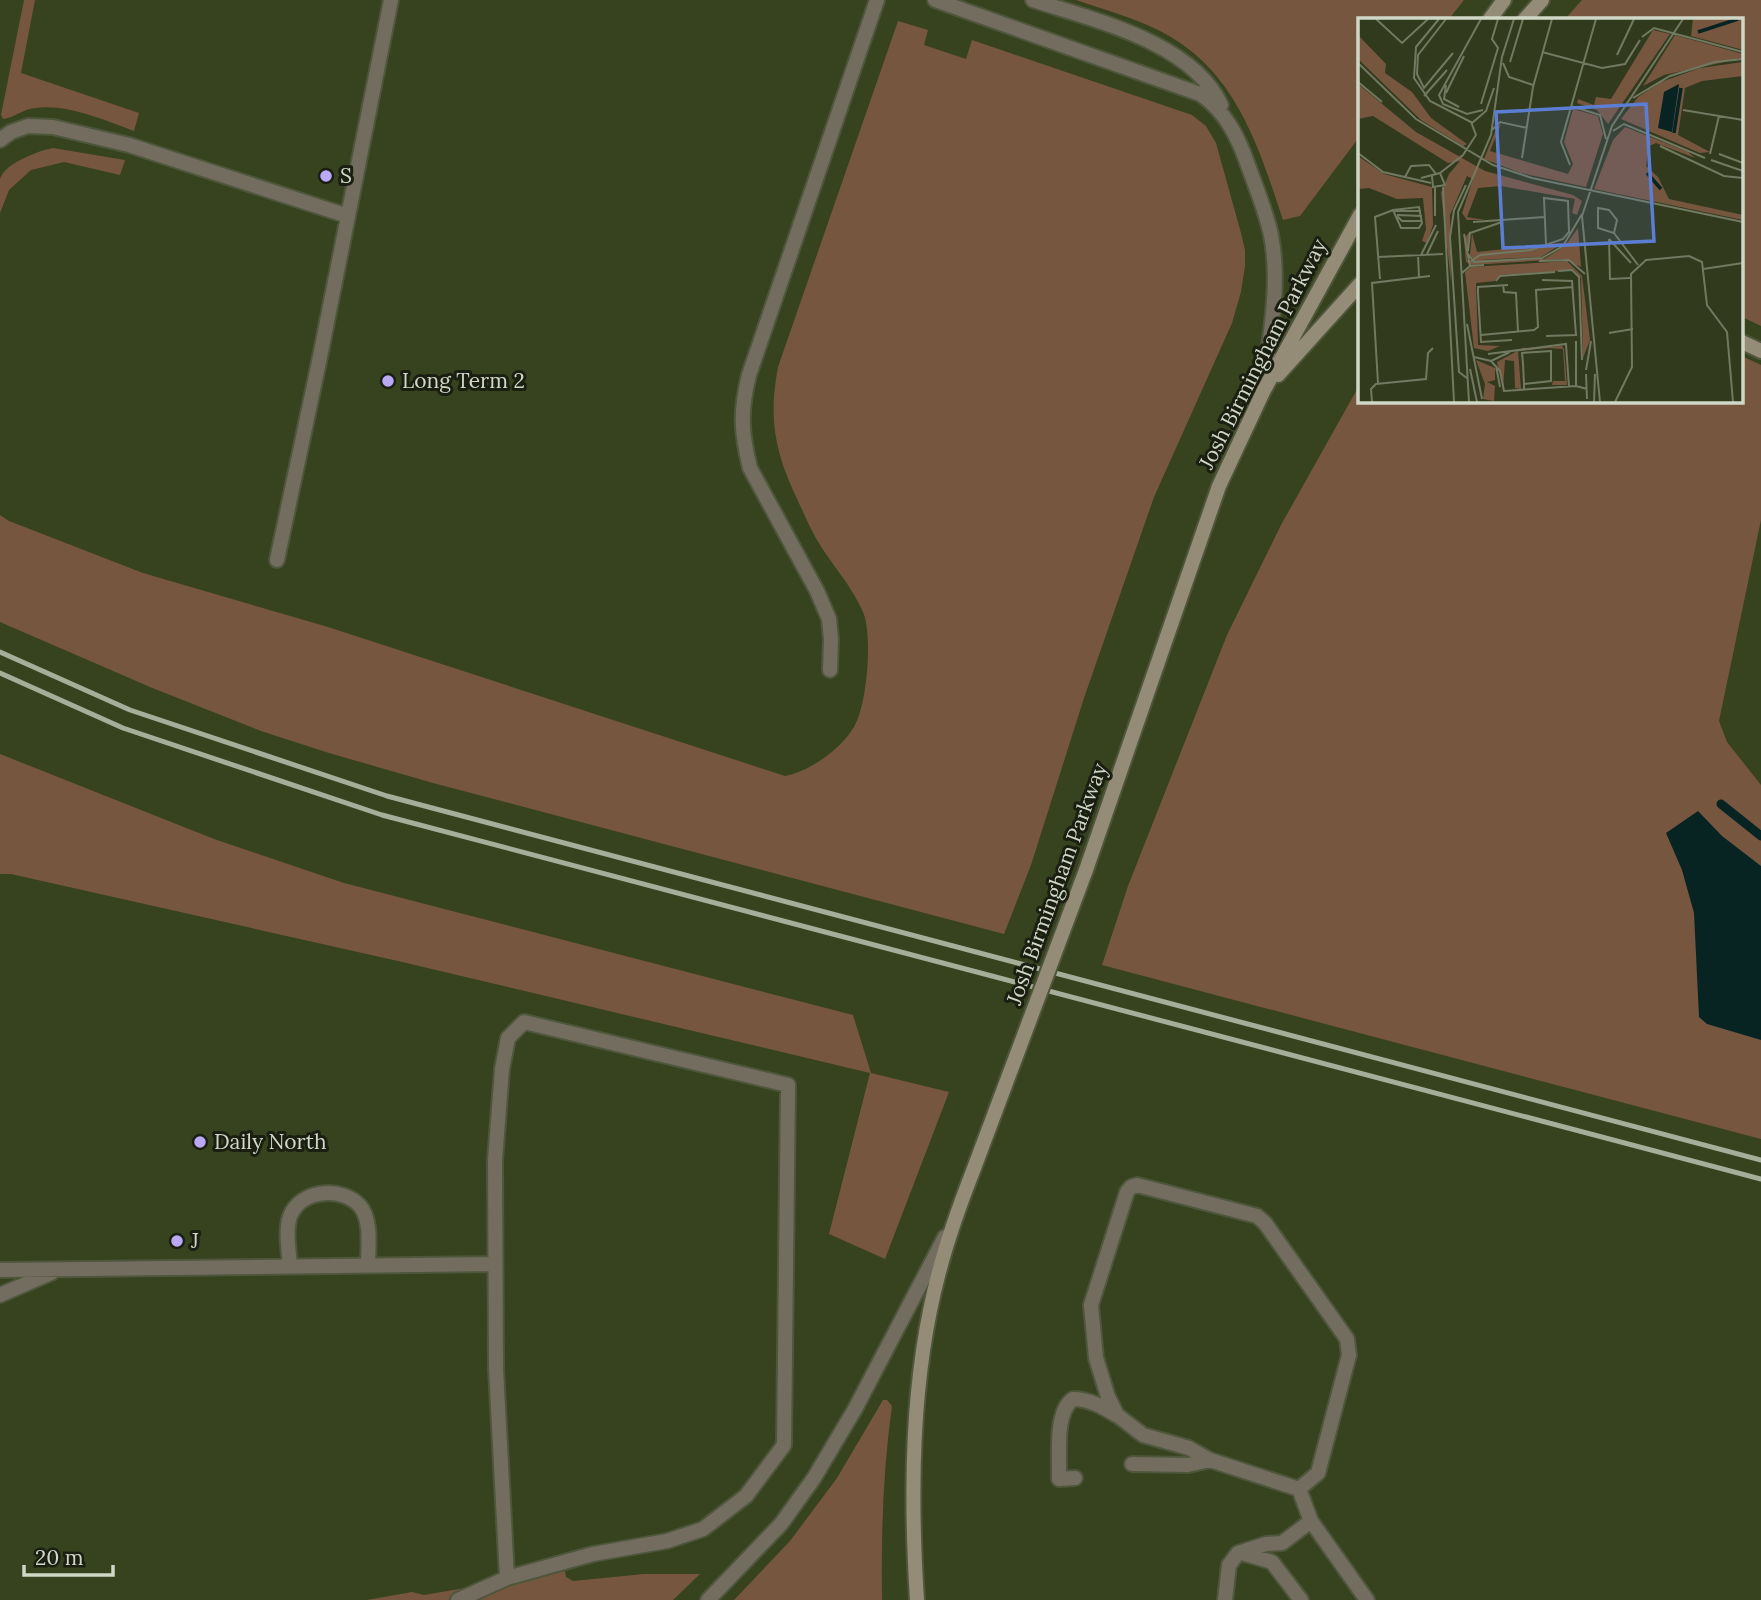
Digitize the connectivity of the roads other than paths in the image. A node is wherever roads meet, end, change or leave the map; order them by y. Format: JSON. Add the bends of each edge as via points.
{"nodes":[{"id":1,"x":391,"y":0,"type":"edge"},
{"id":2,"x":877,"y":0,"type":"edge"},
{"id":3,"x":935,"y":0,"type":"edge"},
{"id":4,"x":1033,"y":0,"type":"edge"},
{"id":5,"x":1504,"y":0,"type":"edge"},
{"id":6,"x":1542,"y":0,"type":"edge"},
{"id":7,"x":1491,"y":18,"type":"edge"},
{"id":8,"x":1526,"y":18,"type":"edge"},
{"id":9,"x":1227,"y":120,"type":"junction"},
{"id":10,"x":0,"y":140,"type":"edge"},
{"id":11,"x":348,"y":216,"type":"junction"},
{"id":12,"x":1358,"y":219,"type":"edge"},
{"id":13,"x":1358,"y":286,"type":"edge"},
{"id":14,"x":1744,"y":343,"type":"edge"},
{"id":15,"x":1761,"y":351,"type":"edge"},
{"id":16,"x":1263,"y":392,"type":"junction"},
{"id":17,"x":277,"y":560,"type":"dead end"},
{"id":18,"x":830,"y":670,"type":"dead end"},
{"id":19,"x":957,"y":1215,"type":"junction"},
{"id":20,"x":495,"y":1264,"type":"junction"},
{"id":21,"x":368,"y":1265,"type":"junction"},
{"id":22,"x":290,"y":1266,"type":"junction"},
{"id":23,"x":60,"y":1269,"type":"junction"},
{"id":24,"x":0,"y":1270,"type":"edge"},
{"id":25,"x":0,"y":1295,"type":"edge"},
{"id":26,"x":1117,"y":1415,"type":"junction"},
{"id":27,"x":1210,"y":1460,"type":"junction"},
{"id":28,"x":1132,"y":1464,"type":"dead end"},
{"id":29,"x":1075,"y":1478,"type":"dead end"},
{"id":30,"x":1299,"y":1489,"type":"junction"},
{"id":31,"x":1311,"y":1521,"type":"junction"},
{"id":32,"x":1282,"y":1543,"type":"junction"},
{"id":33,"x":1238,"y":1553,"type":"junction"},
{"id":34,"x":1272,"y":1562,"type":"junction"},
{"id":35,"x":507,"y":1578,"type":"junction"},
{"id":36,"x":458,"y":1600,"type":"edge"},
{"id":37,"x":708,"y":1600,"type":"edge"},
{"id":38,"x":917,"y":1600,"type":"edge"},
{"id":39,"x":1225,"y":1600,"type":"edge"},
{"id":40,"x":1301,"y":1600,"type":"edge"},
{"id":41,"x":1367,"y":1600,"type":"edge"}],
"edges":[{"from":1,"to":11,"type":"lane"},
{"from":2,"to":18,"type":"lane","via":[[741,409],[750,468],[829,619]]},
{"from":3,"to":9,"type":"lane","via":[[1200,94]]},
{"from":4,"to":9,"type":"lane","via":[[1153,44],[1210,87]]},
{"from":5,"to":7,"type":"main road"},
{"from":6,"to":8,"type":"main road"},
{"from":9,"to":16,"type":"lane","via":[[1244,153],[1271,236],[1274,293]]},
{"from":10,"to":11,"type":"lane","via":[[28,126],[54,127],[129,145]]},
{"from":11,"to":17,"type":"lane"},
{"from":12,"to":16,"type":"main road","name":"Josh Birmingham Parkway"},
{"from":13,"to":16,"type":"main road"},
{"from":14,"to":15,"type":"main road"},
{"from":16,"to":19,"type":"main road","name":"Josh Birmingham Parkway","bridge":true,"via":[[1219,486],[1086,870]]},
{"from":19,"to":37,"type":"lane","via":[[814,1478],[781,1524]]},
{"from":19,"to":38,"type":"main road","name":"Josh Birmingham Parkway","via":[[939,1273],[922,1362],[913,1538]]},
{"from":20,"to":21,"type":"lane"},
{"from":20,"to":35,"type":"lane"},
{"from":20,"to":35,"type":"lane","via":[[495,1160],[502,1069],[509,1038],[524,1022],[788,1085],[784,1445],[746,1496],[703,1529]]},
{"from":21,"to":22,"type":"lane"},
{"from":21,"to":22,"type":"lane","via":[[367,1225],[360,1207],[346,1196],[328,1193],[311,1196],[292,1212]]},
{"from":22,"to":23,"type":"lane"},
{"from":23,"to":24,"type":"lane"},
{"from":23,"to":25,"type":"lane"},
{"from":26,"to":27,"type":"lane","via":[[1143,1435],[1189,1448]]},
{"from":26,"to":29,"type":"lane","via":[[1080,1399],[1064,1408],[1059,1479]]},
{"from":26,"to":30,"type":"lane","via":[[1096,1358],[1091,1306],[1127,1192],[1137,1185],[1257,1216],[1350,1347],[1318,1473]]},
{"from":27,"to":28,"type":"lane","via":[[1188,1465]]},
{"from":27,"to":30,"type":"lane"},
{"from":30,"to":31,"type":"lane"},
{"from":31,"to":32,"type":"lane"},
{"from":31,"to":41,"type":"lane"},
{"from":32,"to":33,"type":"lane"},
{"from":32,"to":34,"type":"lane"},
{"from":33,"to":34,"type":"lane"},
{"from":33,"to":39,"type":"lane","via":[[1229,1565]]},
{"from":34,"to":40,"type":"lane"},
{"from":35,"to":36,"type":"lane"}]}
